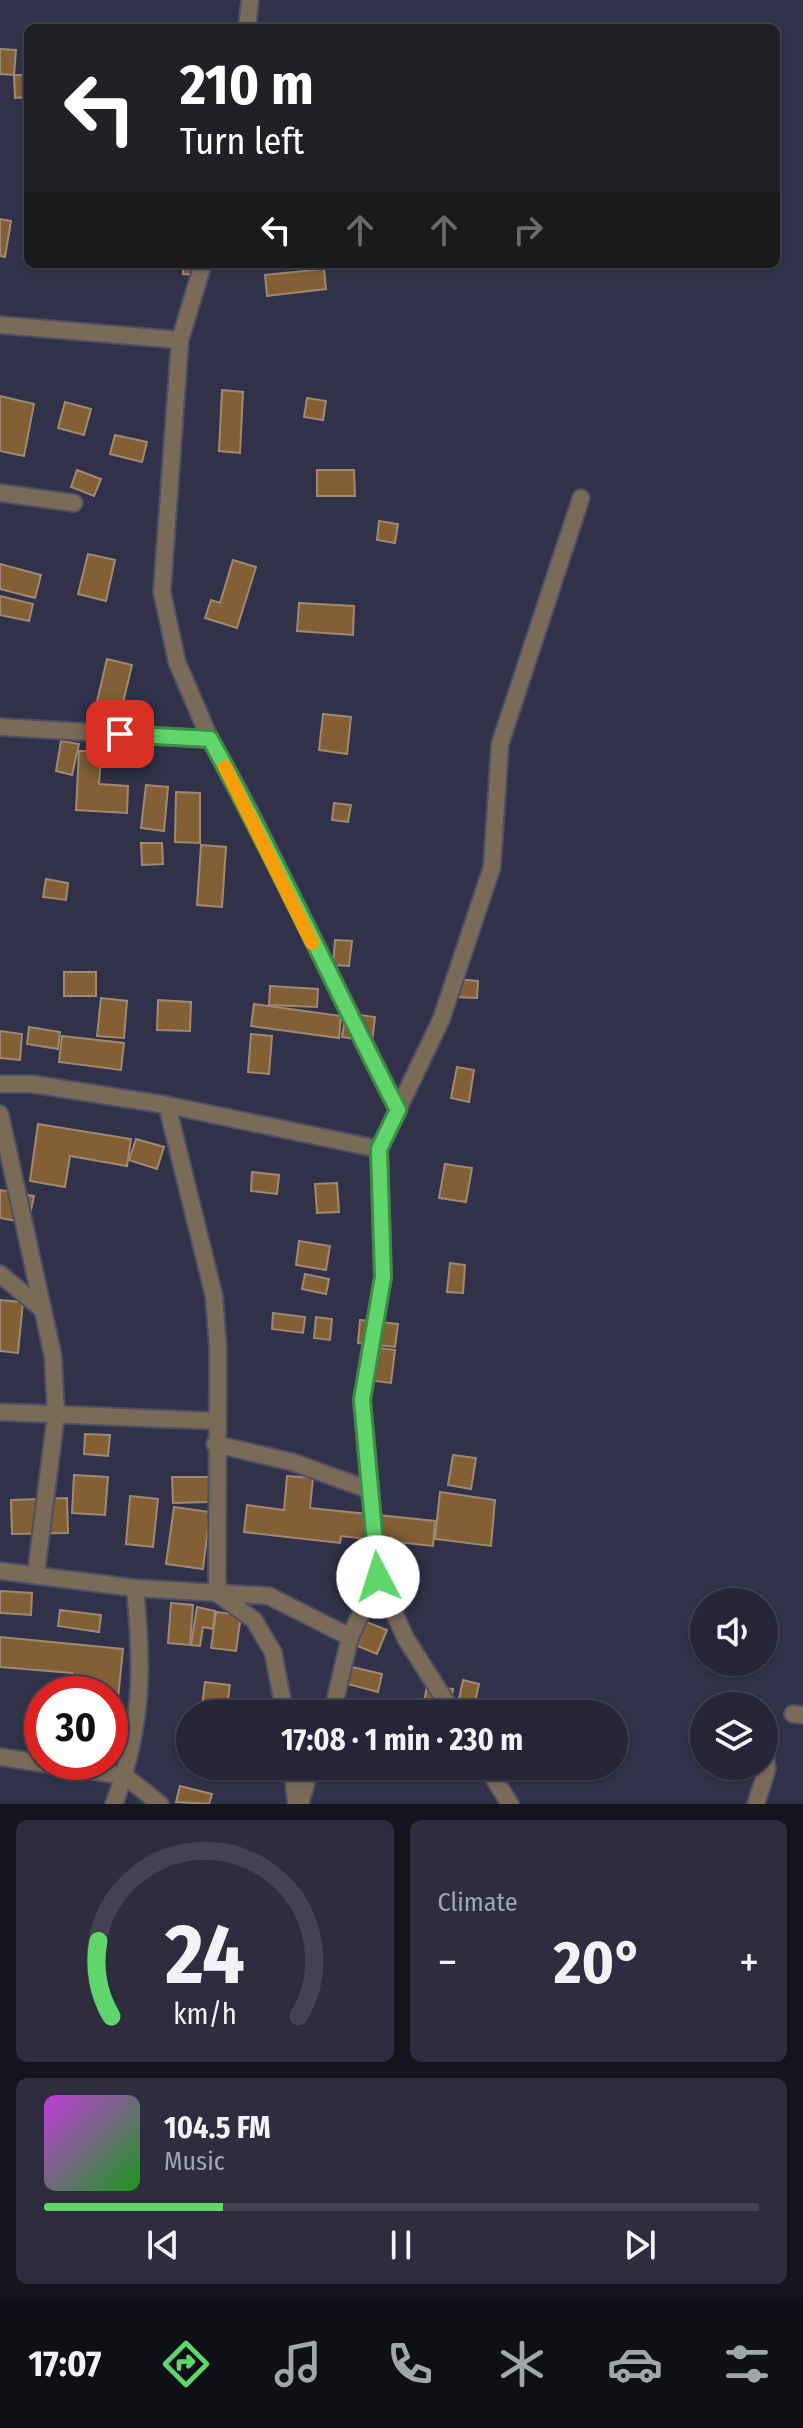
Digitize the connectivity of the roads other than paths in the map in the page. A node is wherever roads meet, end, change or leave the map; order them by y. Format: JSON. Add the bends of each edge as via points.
{"nodes":[{"id":1,"x":250,"y":0,"type":"edge"},
{"id":2,"x":247,"y":24,"type":"edge"},
{"id":3,"x":202,"y":268,"type":"edge"},
{"id":4,"x":0,"y":325,"type":"edge"},
{"id":5,"x":180,"y":340,"type":"junction"},
{"id":6,"x":0,"y":493,"type":"edge"},
{"id":7,"x":581,"y":498,"type":"dead end"},
{"id":8,"x":74,"y":503,"type":"dead end"},
{"id":9,"x":0,"y":727,"type":"edge"},
{"id":10,"x":210,"y":739,"type":"junction"},
{"id":11,"x":0,"y":1084,"type":"edge"},
{"id":12,"x":167,"y":1105,"type":"junction"},
{"id":13,"x":398,"y":1110,"type":"junction"},
{"id":14,"x":0,"y":1114,"type":"edge"},
{"id":15,"x":379,"y":1149,"type":"junction"},
{"id":16,"x":0,"y":1274,"type":"edge"},
{"id":17,"x":42,"y":1309,"type":"junction"},
{"id":18,"x":0,"y":1412,"type":"edge"},
{"id":19,"x":56,"y":1415,"type":"junction"},
{"id":20,"x":216,"y":1421,"type":"junction"},
{"id":21,"x":215,"y":1444,"type":"junction"},
{"id":22,"x":370,"y":1490,"type":"junction"},
{"id":23,"x":0,"y":1571,"type":"edge"},
{"id":24,"x":36,"y":1573,"type":"junction"},
{"id":25,"x":378,"y":1577,"type":"junction"},
{"id":26,"x":135,"y":1588,"type":"junction"},
{"id":27,"x":217,"y":1593,"type":"junction"},
{"id":28,"x":350,"y":1637,"type":"junction"},
{"id":29,"x":282,"y":1700,"type":"edge"},
{"id":30,"x":335,"y":1700,"type":"edge"},
{"id":31,"x":445,"y":1700,"type":"edge"},
{"id":32,"x":0,"y":1757,"type":"edge"},
{"id":33,"x":24,"y":1761,"type":"edge"},
{"id":34,"x":128,"y":1763,"type":"edge"},
{"id":35,"x":128,"y":1778,"type":"edge"},
{"id":36,"x":123,"y":1780,"type":"edge"},
{"id":37,"x":294,"y":1780,"type":"edge"},
{"id":38,"x":306,"y":1780,"type":"edge"},
{"id":39,"x":495,"y":1780,"type":"edge"},
{"id":40,"x":764,"y":1780,"type":"edge"},
{"id":41,"x":114,"y":1804,"type":"edge"},
{"id":42,"x":160,"y":1804,"type":"edge"},
{"id":43,"x":298,"y":1804,"type":"edge"},
{"id":44,"x":510,"y":1804,"type":"edge"},
{"id":45,"x":756,"y":1804,"type":"edge"}],
"edges":[{"from":1,"to":2,"type":"street"},
{"from":3,"to":5,"type":"street"},
{"from":4,"to":5,"type":"street"},
{"from":5,"to":10,"type":"street","via":[[162,592],[177,662]]},
{"from":6,"to":8,"type":"street"},
{"from":7,"to":13,"type":"street","via":[[500,744],[492,867],[441,1020]]},
{"from":9,"to":10,"type":"street"},
{"from":10,"to":13,"type":"street"},
{"from":11,"to":12,"type":"street"},
{"from":12,"to":15,"type":"street"},
{"from":12,"to":20,"type":"street","via":[[214,1296]]},
{"from":13,"to":15,"type":"street"},
{"from":14,"to":17,"type":"street"},
{"from":15,"to":22,"type":"street","via":[[383,1277],[362,1400]]},
{"from":16,"to":17,"type":"street"},
{"from":17,"to":19,"type":"street","via":[[53,1356]]},
{"from":18,"to":19,"type":"street"},
{"from":19,"to":20,"type":"street"},
{"from":19,"to":24,"type":"street"},
{"from":20,"to":21,"type":"street"},
{"from":21,"to":22,"type":"street","via":[[292,1462]]},
{"from":21,"to":27,"type":"street"},
{"from":22,"to":25,"type":"street"},
{"from":23,"to":24,"type":"street"},
{"from":24,"to":26,"type":"street"},
{"from":25,"to":28,"type":"street"},
{"from":25,"to":31,"type":"street","via":[[406,1639]]},
{"from":26,"to":27,"type":"street"},
{"from":26,"to":34,"type":"street","via":[[140,1713]]},
{"from":27,"to":28,"type":"street","via":[[269,1596]]},
{"from":27,"to":29,"type":"street","via":[[254,1620],[273,1652]]},
{"from":28,"to":30,"type":"street"},
{"from":32,"to":33,"type":"street"},
{"from":35,"to":42,"type":"street"},
{"from":36,"to":41,"type":"street"},
{"from":37,"to":43,"type":"street"},
{"from":38,"to":43,"type":"street"},
{"from":39,"to":44,"type":"street"},
{"from":40,"to":45,"type":"street"}]}
